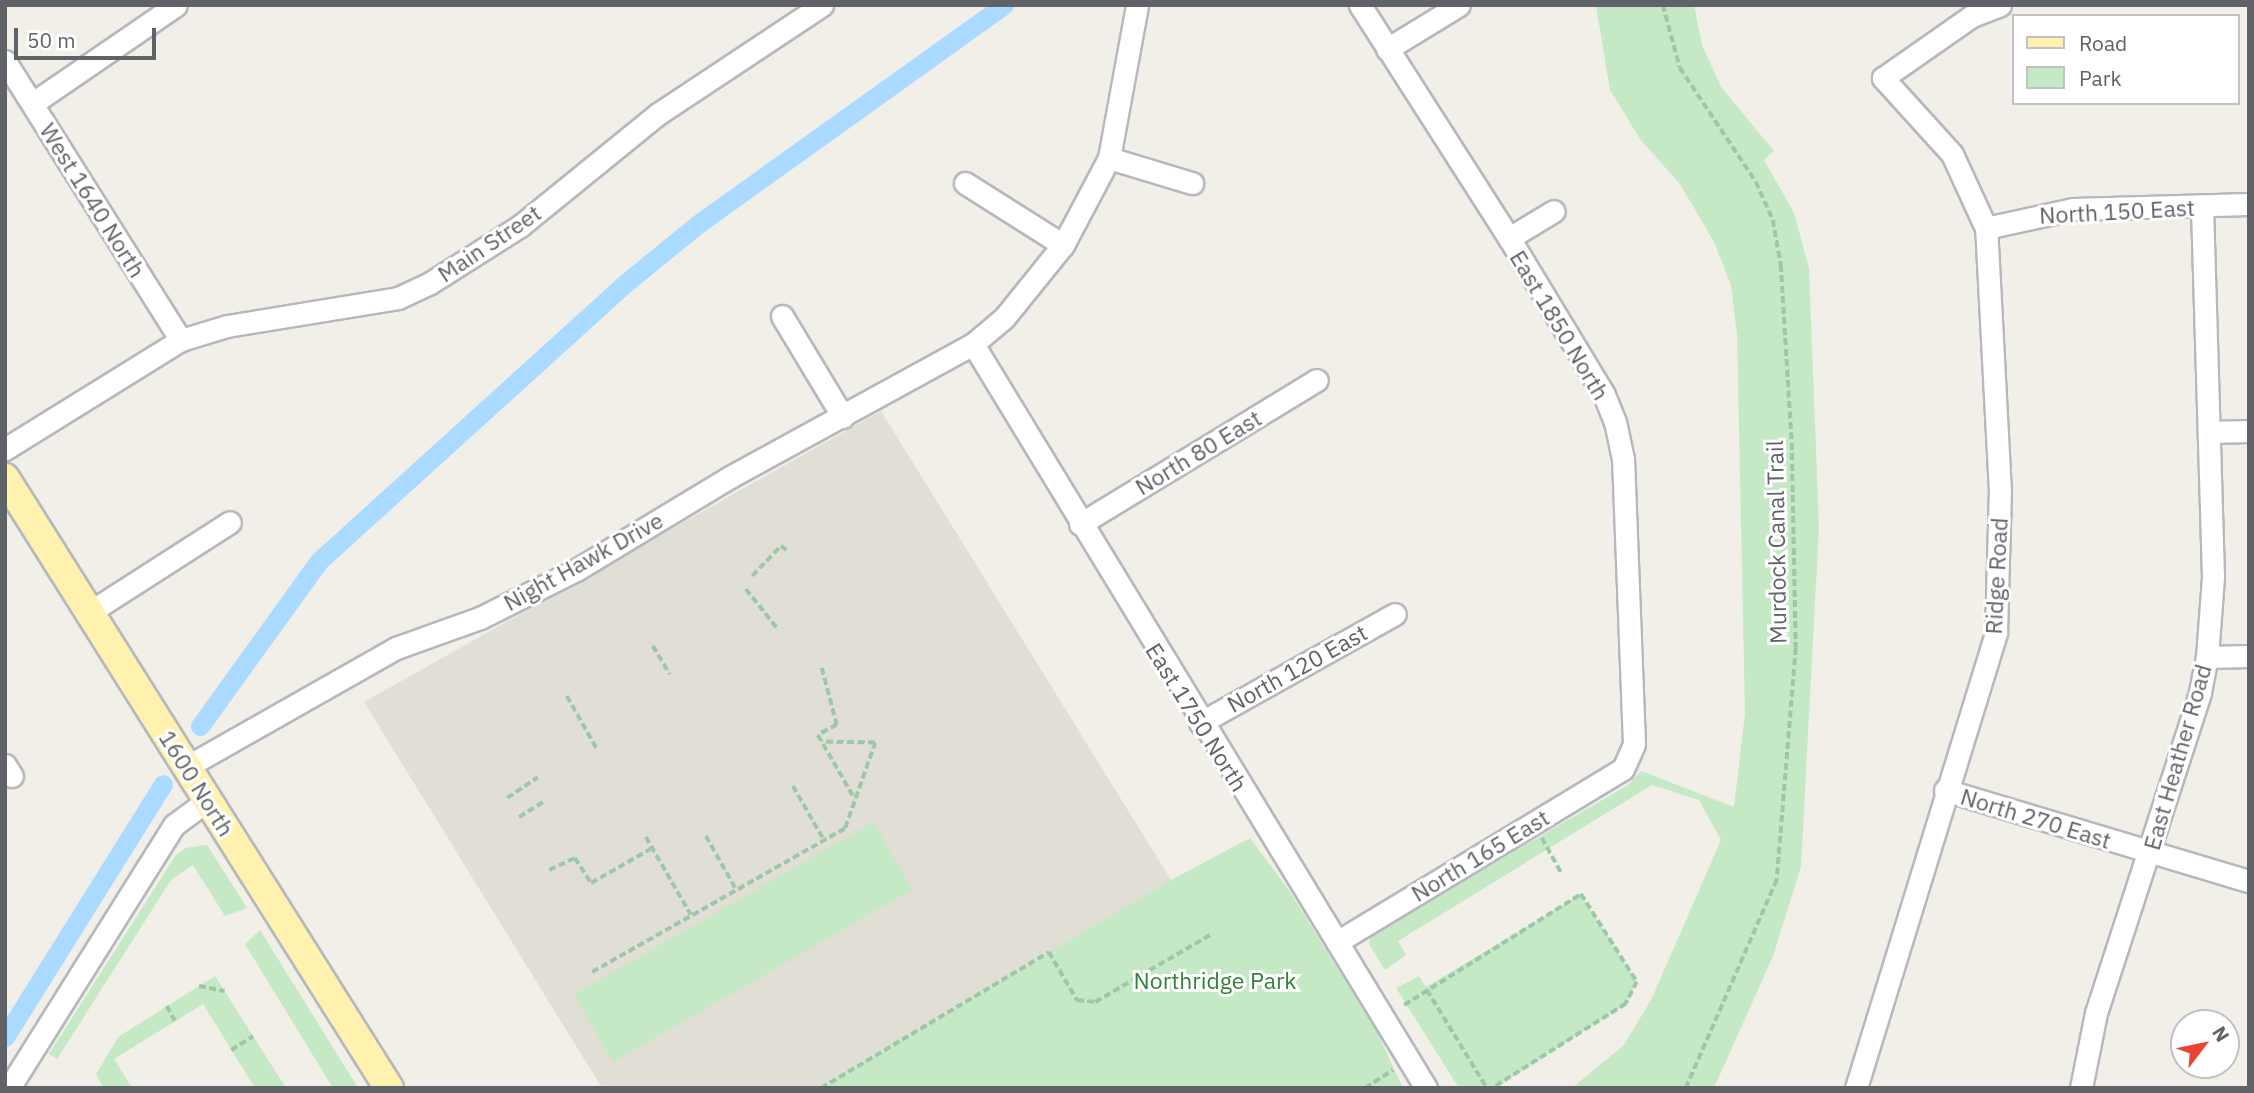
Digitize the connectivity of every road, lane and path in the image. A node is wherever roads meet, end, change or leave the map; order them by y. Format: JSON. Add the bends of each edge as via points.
{"nodes":[{"id":1,"x":176,"y":5,"type":"edge"},
{"id":2,"x":822,"y":5,"type":"edge"},
{"id":3,"x":1137,"y":5,"type":"edge"},
{"id":4,"x":1360,"y":5,"type":"edge"},
{"id":5,"x":1459,"y":5,"type":"edge"},
{"id":6,"x":1663,"y":5,"type":"edge"},
{"id":7,"x":2000,"y":5,"type":"edge"},
{"id":8,"x":1387,"y":49,"type":"junction"},
{"id":9,"x":5,"y":61,"type":"edge"},
{"id":10,"x":33,"y":103,"type":"junction"},
{"id":11,"x":1109,"y":158,"type":"junction"},
{"id":12,"x":965,"y":183,"type":"dead end"},
{"id":13,"x":1192,"y":183,"type":"dead end"},
{"id":14,"x":2249,"y":204,"type":"edge"},
{"id":15,"x":2203,"y":206,"type":"junction"},
{"id":16,"x":1554,"y":211,"type":"dead end"},
{"id":17,"x":1986,"y":228,"type":"junction"},
{"id":18,"x":1509,"y":238,"type":"junction"},
{"id":19,"x":1063,"y":246,"type":"junction"},
{"id":20,"x":782,"y":316,"type":"dead end"},
{"id":21,"x":181,"y":340,"type":"junction"},
{"id":22,"x":973,"y":344,"type":"junction"},
{"id":23,"x":1317,"y":380,"type":"dead end"},
{"id":24,"x":843,"y":417,"type":"junction"},
{"id":25,"x":2249,"y":430,"type":"edge"},
{"id":26,"x":2209,"y":432,"type":"junction"},
{"id":27,"x":5,"y":449,"type":"edge"},
{"id":28,"x":5,"y":478,"type":"edge"},
{"id":29,"x":230,"y":522,"type":"dead end"},
{"id":30,"x":1080,"y":524,"type":"junction"},
{"id":31,"x":789,"y":552,"type":"dead end"},
{"id":32,"x":752,"y":576,"type":"dead end"},
{"id":33,"x":746,"y":589,"type":"dead end"},
{"id":34,"x":90,"y":612,"type":"junction"},
{"id":35,"x":1395,"y":614,"type":"dead end"},
{"id":36,"x":777,"y":628,"type":"dead end"},
{"id":37,"x":653,"y":646,"type":"dead end"},
{"id":38,"x":2249,"y":656,"type":"edge"},
{"id":39,"x":2207,"y":657,"type":"junction"},
{"id":40,"x":822,"y":668,"type":"dead end"},
{"id":41,"x":670,"y":674,"type":"dead end"},
{"id":42,"x":567,"y":696,"type":"dead end"},
{"id":43,"x":1200,"y":723,"type":"junction"},
{"id":44,"x":822,"y":742,"type":"junction"},
{"id":45,"x":597,"y":749,"type":"dead end"},
{"id":46,"x":188,"y":766,"type":"junction"},
{"id":47,"x":1623,"y":769,"type":"joint"},
{"id":48,"x":538,"y":777,"type":"dead end"},
{"id":49,"x":793,"y":786,"type":"dead end"},
{"id":50,"x":1945,"y":790,"type":"junction"},
{"id":51,"x":508,"y":798,"type":"dead end"},
{"id":52,"x":855,"y":799,"type":"junction"},
{"id":53,"x":208,"y":800,"type":"junction"},
{"id":54,"x":545,"y":801,"type":"dead end"},
{"id":55,"x":519,"y":817,"type":"dead end"},
{"id":56,"x":706,"y":836,"type":"dead end"},
{"id":57,"x":1541,"y":836,"type":"dead end"},
{"id":58,"x":646,"y":837,"type":"dead end"},
{"id":59,"x":824,"y":840,"type":"junction"},
{"id":60,"x":652,"y":848,"type":"junction"},
{"id":61,"x":2148,"y":853,"type":"junction"},
{"id":62,"x":549,"y":870,"type":"dead end"},
{"id":63,"x":1561,"y":872,"type":"dead end"},
{"id":64,"x":2249,"y":881,"type":"edge"},
{"id":65,"x":736,"y":890,"type":"junction"},
{"id":66,"x":691,"y":915,"type":"junction"},
{"id":67,"x":1210,"y":935,"type":"dead end"},
{"id":68,"x":1337,"y":942,"type":"junction"},
{"id":69,"x":592,"y":972,"type":"dead end"},
{"id":70,"x":199,"y":986,"type":"dead end"},
{"id":71,"x":1427,"y":990,"type":"junction"},
{"id":72,"x":225,"y":992,"type":"dead end"},
{"id":73,"x":1404,"y":1005,"type":"dead end"},
{"id":74,"x":167,"y":1006,"type":"dead end"},
{"id":75,"x":176,"y":1021,"type":"dead end"},
{"id":76,"x":253,"y":1036,"type":"dead end"},
{"id":77,"x":232,"y":1050,"type":"dead end"},
{"id":78,"x":1398,"y":1066,"type":"dead end"},
{"id":79,"x":9,"y":1088,"type":"edge"},
{"id":80,"x":389,"y":1088,"type":"edge"},
{"id":81,"x":821,"y":1088,"type":"edge"},
{"id":82,"x":1365,"y":1088,"type":"edge"},
{"id":83,"x":1426,"y":1088,"type":"edge"},
{"id":84,"x":1487,"y":1088,"type":"edge"},
{"id":85,"x":1493,"y":1088,"type":"edge"},
{"id":86,"x":1686,"y":1088,"type":"edge"},
{"id":87,"x":1856,"y":1088,"type":"edge"},
{"id":88,"x":2081,"y":1088,"type":"edge"}],
"edges":[{"from":1,"to":10,"type":"street"},
{"from":2,"to":21,"type":"street","name":"Main Street","via":[[658,114],[520,226],[430,283],[398,298],[227,326]]},
{"from":3,"to":11,"type":"street","name":"Night Hawk Drive"},
{"from":4,"to":8,"type":"street","name":"East 1850 North"},
{"from":5,"to":8,"type":"street"},
{"from":6,"to":86,"type":"path","name":"Murdock Canal Trail","via":[[1680,68],[1756,182],[1773,220],[1781,265],[1792,443],[1796,648],[1777,880]]},
{"from":7,"to":17,"type":"street","name":"Ridge Road","via":[[1972,16],[1883,78],[1952,154]]},
{"from":8,"to":18,"type":"street","name":"East 1850 North"},
{"from":9,"to":10,"type":"street","name":"West 1640 North"},
{"from":10,"to":21,"type":"street","name":"West 1640 North"},
{"from":11,"to":13,"type":"street"},
{"from":11,"to":19,"type":"street","name":"Night Hawk Drive"},
{"from":12,"to":19,"type":"street"},
{"from":14,"to":15,"type":"street","name":"North 150 East"},
{"from":15,"to":17,"type":"street","name":"North 150 East","via":[[2044,212]]},
{"from":15,"to":26,"type":"street","name":"East Heather Road"},
{"from":16,"to":18,"type":"street"},
{"from":17,"to":50,"type":"street","name":"Ridge Road","via":[[2000,492],[1996,632]]},
{"from":18,"to":47,"type":"street","name":"East 1850 North","via":[[1603,393],[1623,459],[1634,744]]},
{"from":19,"to":22,"type":"street","name":"Night Hawk Drive","via":[[1004,318]]},
{"from":20,"to":24,"type":"street"},
{"from":21,"to":27,"type":"street","name":"Main Street"},
{"from":22,"to":24,"type":"street","name":"Night Hawk Drive"},
{"from":22,"to":30,"type":"street","name":"East 1750 North"},
{"from":23,"to":30,"type":"street","name":"North 80 East"},
{"from":24,"to":46,"type":"street","name":"Night Hawk Drive","via":[[730,477],[576,570],[480,618],[396,648]]},
{"from":25,"to":26,"type":"street"},
{"from":26,"to":39,"type":"street","name":"East Heather Road","via":[[2213,577]]},
{"from":28,"to":34,"type":"main road","name":"1600 North"},
{"from":29,"to":34,"type":"street"},
{"from":30,"to":43,"type":"street","name":"East 1750 North"},
{"from":31,"to":32,"type":"path","via":[[781,546]]},
{"from":33,"to":36,"type":"path"},
{"from":34,"to":46,"type":"main road","name":"1600 North"},
{"from":35,"to":43,"type":"street","name":"North 120 East"},
{"from":37,"to":41,"type":"path"},
{"from":38,"to":39,"type":"street"},
{"from":39,"to":61,"type":"street","name":"East Heather Road"},
{"from":40,"to":44,"type":"path","via":[[836,724],[818,735]]},
{"from":42,"to":45,"type":"path"},
{"from":43,"to":68,"type":"street","name":"East 1750 North"},
{"from":44,"to":52,"type":"path"},
{"from":44,"to":52,"type":"path","via":[[875,743]]},
{"from":46,"to":53,"type":"main road","name":"1600 North"},
{"from":47,"to":68,"type":"street","name":"North 165 East"},
{"from":48,"to":51,"type":"path"},
{"from":49,"to":59,"type":"path"},
{"from":50,"to":61,"type":"street","name":"North 270 East"},
{"from":50,"to":87,"type":"street","name":"Ridge Road"},
{"from":52,"to":59,"type":"path","via":[[845,828]]},
{"from":53,"to":79,"type":"street","via":[[174,825]]},
{"from":53,"to":80,"type":"main road","name":"1600 North"},
{"from":54,"to":55,"type":"path"},
{"from":56,"to":65,"type":"path"},
{"from":57,"to":63,"type":"path"},
{"from":58,"to":60,"type":"path"},
{"from":59,"to":65,"type":"path"},
{"from":60,"to":62,"type":"path","via":[[591,883],[575,858]]},
{"from":60,"to":66,"type":"path"},
{"from":61,"to":64,"type":"street","name":"North 270 East"},
{"from":61,"to":88,"type":"street","name":"East Heather Road","via":[[2096,1013]]},
{"from":65,"to":66,"type":"path"},
{"from":66,"to":69,"type":"path"},
{"from":67,"to":81,"type":"path","via":[[1095,1002],[1077,1000],[1049,953]]},
{"from":68,"to":83,"type":"street","name":"East 1750 North"},
{"from":70,"to":72,"type":"path"},
{"from":71,"to":73,"type":"path"},
{"from":71,"to":84,"type":"path"},
{"from":71,"to":85,"type":"path","via":[[1581,894],[1637,982],[1626,1004]]},
{"from":74,"to":75,"type":"path"},
{"from":76,"to":77,"type":"path"},
{"from":78,"to":82,"type":"path"}]}
